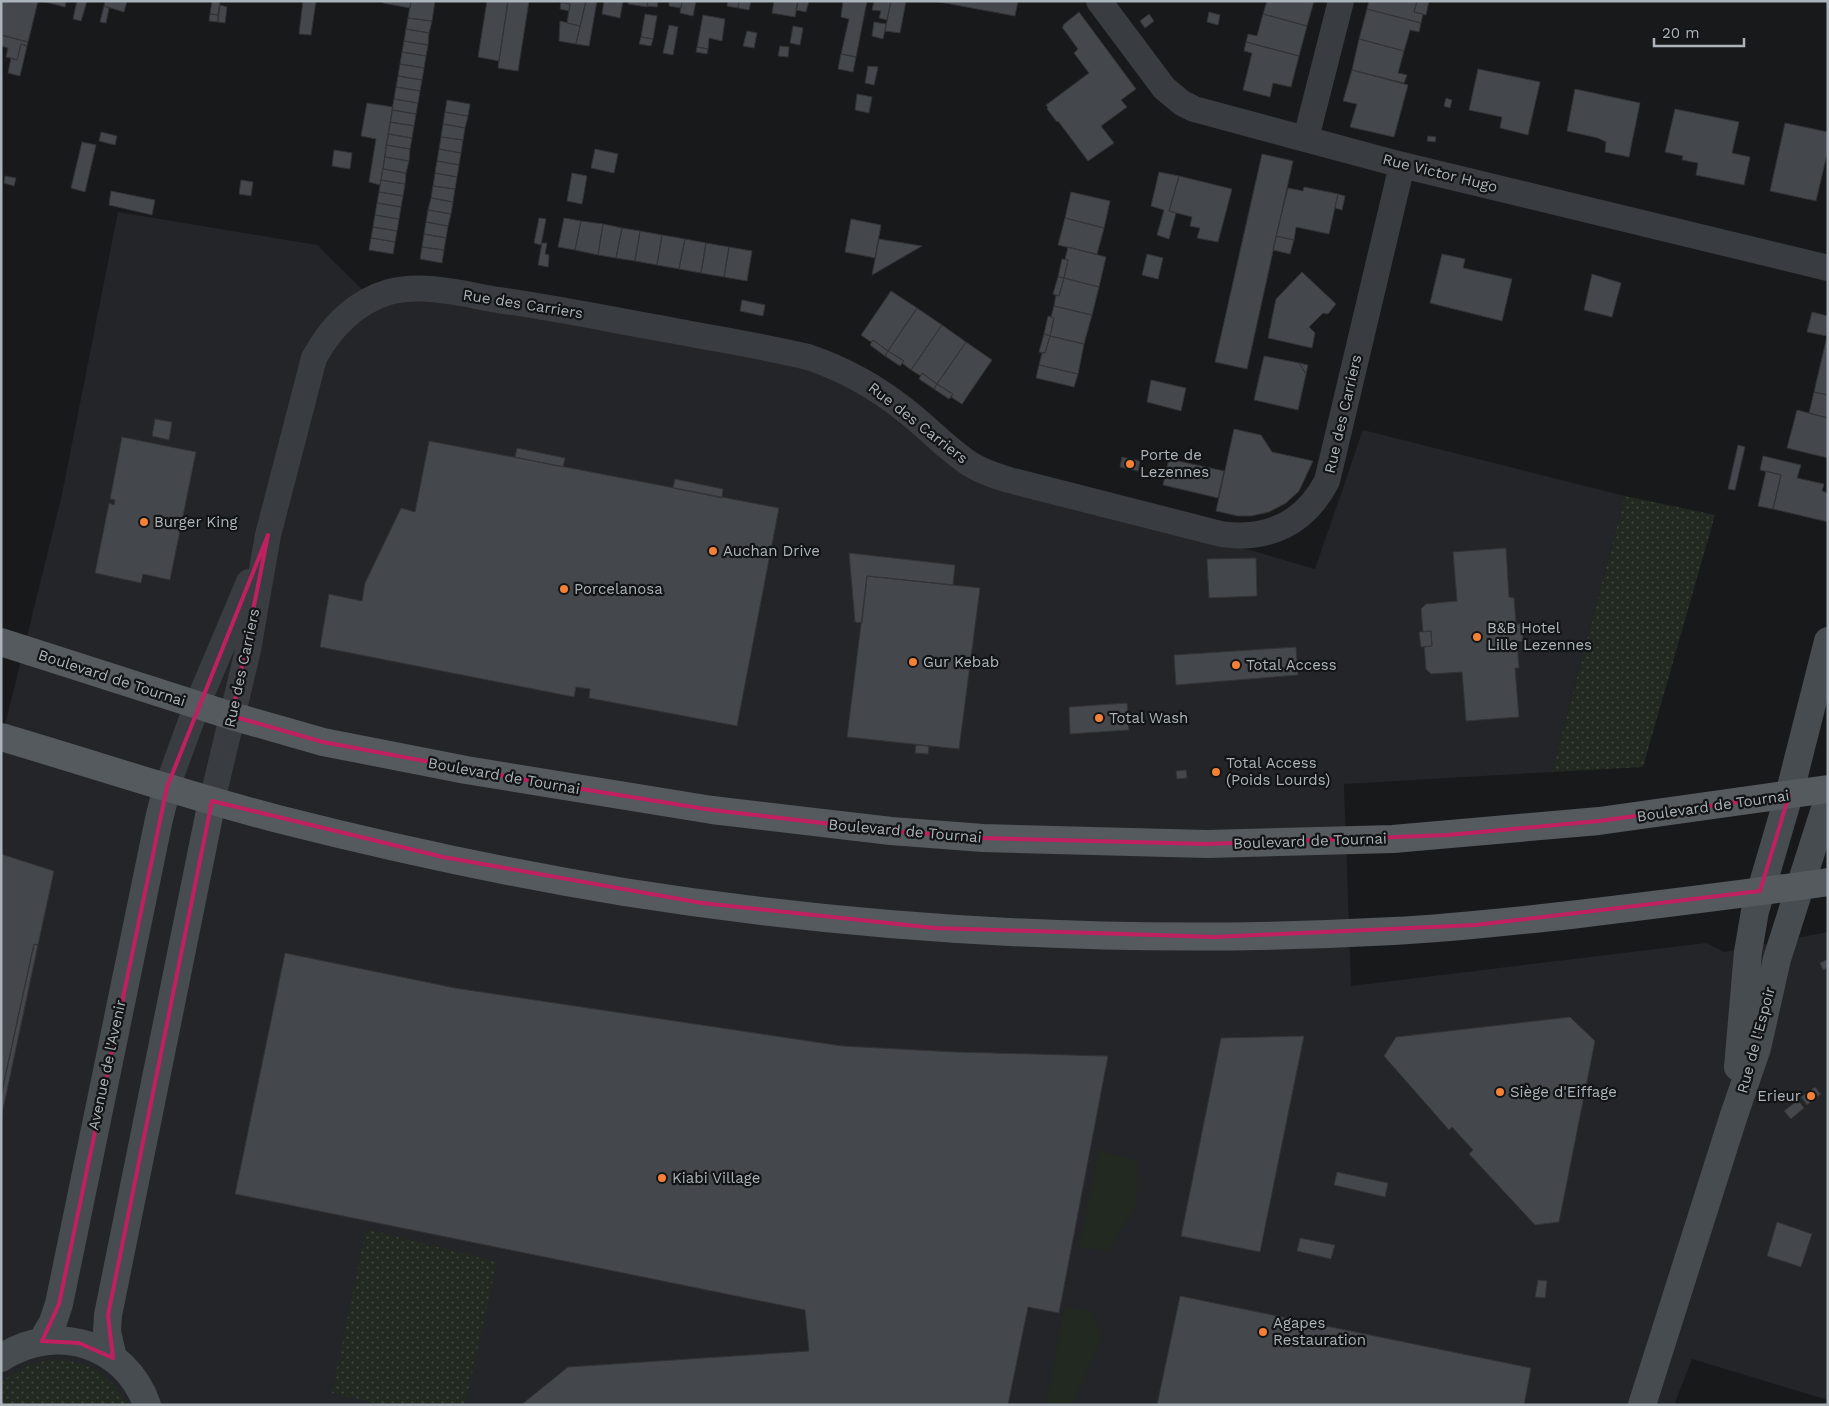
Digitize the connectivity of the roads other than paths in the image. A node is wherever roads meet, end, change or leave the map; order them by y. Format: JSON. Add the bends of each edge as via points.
{"nodes":[{"id":1,"x":1099,"y":1,"type":"edge"},
{"id":2,"x":1341,"y":1,"type":"edge"},
{"id":3,"x":1306,"y":138,"type":"junction"},
{"id":4,"x":1402,"y":165,"type":"junction"},
{"id":5,"x":1828,"y":268,"type":"edge"},
{"id":6,"x":268,"y":535,"type":"junction"},
{"id":7,"x":1828,"y":641,"type":"edge"},
{"id":8,"x":1,"y":642,"type":"edge"},
{"id":9,"x":197,"y":705,"type":"junction"},
{"id":10,"x":232,"y":716,"type":"junction"},
{"id":11,"x":1,"y":737,"type":"edge"},
{"id":12,"x":167,"y":787,"type":"junction"},
{"id":13,"x":1828,"y":789,"type":"edge"},
{"id":14,"x":1789,"y":795,"type":"junction"},
{"id":15,"x":1828,"y":799,"type":"edge"},
{"id":16,"x":212,"y":801,"type":"junction"},
{"id":17,"x":1828,"y":882,"type":"edge"},
{"id":18,"x":1799,"y":886,"type":"junction"},
{"id":19,"x":1760,"y":891,"type":"junction"},
{"id":20,"x":1733,"y":1118,"type":"junction"},
{"id":21,"x":42,"y":1341,"type":"junction"},
{"id":22,"x":1,"y":1358,"type":"edge"},
{"id":23,"x":113,"y":1358,"type":"junction"},
{"id":24,"x":147,"y":1405,"type":"edge"},
{"id":25,"x":1642,"y":1405,"type":"edge"}],
"edges":[{"from":1,"to":3,"type":"street","name":"Rue Victor Hugo","via":[[1164,88],[1182,103],[1194,109]]},
{"from":2,"to":3,"type":"street"},
{"from":3,"to":4,"type":"street","name":"Rue Victor Hugo"},
{"from":4,"to":5,"type":"street","name":"Rue Victor Hugo"},
{"from":4,"to":6,"type":"street","name":"Rue des Carriers","via":[[1327,481],[1309,508],[1282,528],[1250,536],[1221,534],[990,474],[971,464],[883,394],[845,371],[808,356],[540,306],[425,289],[390,292],[372,299],[336,324],[323,342],[314,358]]},
{"from":6,"to":9,"type":"street","name":"Rue des Carriers"},
{"from":6,"to":10,"type":"street","name":"Rue des Carriers","via":[[248,650]]},
{"from":7,"to":14,"type":"main road","name":"Rue de l'Espoir"},
{"from":8,"to":9,"type":"main road","name":"Boulevard de Tournai"},
{"from":9,"to":10,"type":"main road","name":"Boulevard de Tournai"},
{"from":9,"to":12,"type":"street","name":"Rue des Carriers"},
{"from":10,"to":14,"type":"main road","name":"Boulevard de Tournai","via":[[331,744],[661,802],[807,822],[983,838],[1207,844],[1364,840],[1599,821]]},
{"from":10,"to":16,"type":"street","name":"Rue des Carriers"},
{"from":11,"to":12,"type":"main road"},
{"from":12,"to":16,"type":"main road"},
{"from":12,"to":21,"type":"main road","name":"Avenue de l'Avenir","via":[[59,1304]]},
{"from":13,"to":14,"type":"main road","name":"Boulevard de Tournai"},
{"from":14,"to":19,"type":"main road","name":"Rue de l'Espoir"},
{"from":15,"to":18,"type":"main road","name":"Rue de l'Espoir"},
{"from":16,"to":19,"type":"main road","via":[[443,857],[620,891],[702,904],[1024,933],[1215,937],[1386,932],[1676,903]]},
{"from":16,"to":23,"type":"main road","via":[[108,1315],[107,1332]]},
{"from":17,"to":18,"type":"main road"},
{"from":18,"to":19,"type":"main road"},
{"from":18,"to":20,"type":"main road","name":"Rue de l'Espoir","via":[[1777,959],[1757,1048]]},
{"from":19,"to":20,"type":"main road","name":"Rue de l'Espoir","via":[[1749,943]]},
{"from":20,"to":25,"type":"main road"},
{"from":21,"to":22,"type":"main road","via":[[23,1346]]},
{"from":21,"to":23,"type":"main road","via":[[79,1343]]},
{"from":23,"to":24,"type":"main road","via":[[134,1380]]}]}
